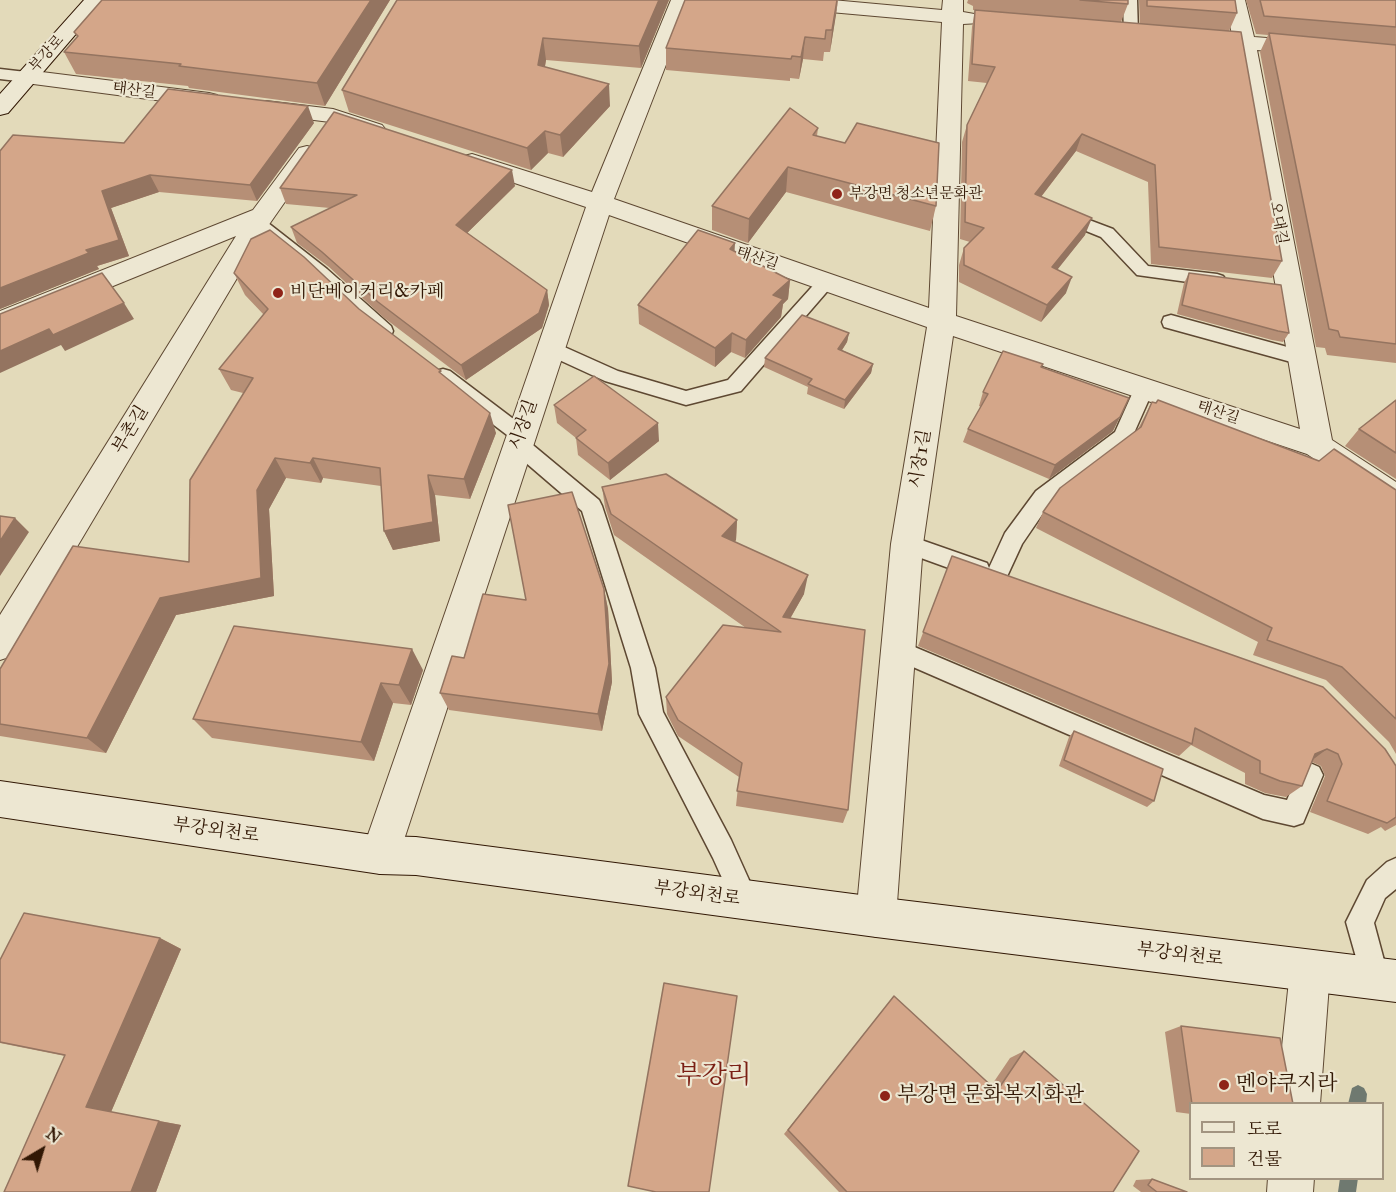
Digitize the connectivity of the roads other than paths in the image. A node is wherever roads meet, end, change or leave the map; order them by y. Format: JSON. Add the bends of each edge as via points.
{"nodes":[{"id":1,"x":94,"y":0,"type":"edge"},
{"id":2,"x":681,"y":0,"type":"edge"},
{"id":3,"x":763,"y":0,"type":"edge"},
{"id":4,"x":1130,"y":0,"type":"edge"},
{"id":5,"x":1235,"y":0,"type":"edge"},
{"id":6,"x":952,"y":9,"type":"edge"},
{"id":7,"x":996,"y":21,"type":"edge"},
{"id":8,"x":1109,"y":31,"type":"edge"},
{"id":9,"x":1131,"y":33,"type":"junction"},
{"id":10,"x":1154,"y":35,"type":"edge"},
{"id":11,"x":1177,"y":37,"type":"edge"},
{"id":12,"x":1245,"y":44,"type":"junction"},
{"id":13,"x":1396,"y":55,"type":"edge"},
{"id":14,"x":0,"y":74,"type":"edge"},
{"id":15,"x":26,"y":77,"type":"junction"},
{"id":16,"x":227,"y":103,"type":"edge"},
{"id":17,"x":251,"y":106,"type":"edge"},
{"id":18,"x":339,"y":107,"type":"junction"},
{"id":19,"x":0,"y":108,"type":"edge"},
{"id":20,"x":400,"y":138,"type":"edge"},
{"id":21,"x":444,"y":153,"type":"edge"},
{"id":22,"x":600,"y":203,"type":"junction"},
{"id":23,"x":1047,"y":209,"type":"edge"},
{"id":24,"x":260,"y":220,"type":"junction"},
{"id":25,"x":1233,"y":282,"type":"edge"},
{"id":26,"x":825,"y":283,"type":"junction"},
{"id":27,"x":942,"y":321,"type":"junction"},
{"id":28,"x":0,"y":322,"type":"edge"},
{"id":29,"x":1171,"y":322,"type":"dead end"},
{"id":30,"x":402,"y":345,"type":"edge"},
{"id":31,"x":551,"y":348,"type":"junction"},
{"id":32,"x":1302,"y":358,"type":"junction"},
{"id":33,"x":429,"y":366,"type":"edge"},
{"id":34,"x":1144,"y":388,"type":"junction"},
{"id":35,"x":520,"y":440,"type":"junction"},
{"id":36,"x":1318,"y":446,"type":"junction"},
{"id":37,"x":1396,"y":498,"type":"edge"},
{"id":38,"x":907,"y":544,"type":"junction"},
{"id":39,"x":996,"y":576,"type":"junction"},
{"id":40,"x":1018,"y":584,"type":"edge"},
{"id":41,"x":0,"y":645,"type":"edge"},
{"id":42,"x":898,"y":650,"type":"junction"},
{"id":43,"x":1310,"y":775,"type":"edge"},
{"id":44,"x":0,"y":799,"type":"edge"},
{"id":45,"x":380,"y":855,"type":"junction"},
{"id":46,"x":1396,"y":871,"type":"edge"},
{"id":47,"x":745,"y":900,"type":"junction"},
{"id":48,"x":876,"y":917,"type":"junction"},
{"id":49,"x":1310,"y":971,"type":"junction"},
{"id":50,"x":1386,"y":980,"type":"edge"},
{"id":51,"x":1298,"y":1102,"type":"edge"}],
"edges":[{"from":1,"to":15,"type":"street","name":"부강로"},
{"from":2,"to":22,"type":"street","name":"시장길"},
{"from":3,"to":6,"type":"street"},
{"from":4,"to":9,"type":"lane"},
{"from":5,"to":12,"type":"street","name":"오대길"},
{"from":6,"to":7,"type":"street"},
{"from":6,"to":27,"type":"street","name":"시장1길"},
{"from":8,"to":9,"type":"street"},
{"from":9,"to":10,"type":"street"},
{"from":11,"to":12,"type":"street"},
{"from":12,"to":13,"type":"street"},
{"from":12,"to":32,"type":"street","name":"오대길","via":[[1278,287]]},
{"from":14,"to":15,"type":"lane"},
{"from":15,"to":16,"type":"street","name":"태산길"},
{"from":15,"to":19,"type":"street","name":"부강로"},
{"from":17,"to":18,"type":"street"},
{"from":18,"to":20,"type":"street"},
{"from":18,"to":24,"type":"street","name":"부촌길"},
{"from":21,"to":22,"type":"street","name":"태산길"},
{"from":22,"to":26,"type":"street","name":"태산길"},
{"from":22,"to":31,"type":"street","name":"시장길"},
{"from":23,"to":25,"type":"lane","via":[[1107,232],[1143,271]]},
{"from":24,"to":28,"type":"street"},
{"from":24,"to":30,"type":"lane"},
{"from":24,"to":41,"type":"street","name":"부촌길"},
{"from":26,"to":27,"type":"street","name":"태산길"},
{"from":26,"to":31,"type":"lane","via":[[734,386],[686,399],[612,376]]},
{"from":27,"to":34,"type":"street","name":"태산길"},
{"from":27,"to":38,"type":"street","name":"시장1길"},
{"from":29,"to":32,"type":"lane"},
{"from":31,"to":35,"type":"street","name":"시장길"},
{"from":32,"to":36,"type":"street","name":"오대길"},
{"from":33,"to":35,"type":"lane"},
{"from":34,"to":36,"type":"street","name":"태산길"},
{"from":34,"to":39,"type":"lane","via":[[1123,437],[1043,497],[1014,539]]},
{"from":35,"to":45,"type":"street","name":"시장길"},
{"from":35,"to":47,"type":"lane","via":[[591,506],[643,668],[651,714]]},
{"from":36,"to":37,"type":"street","name":"태산길"},
{"from":38,"to":39,"type":"lane"},
{"from":38,"to":42,"type":"street","name":"시장1길"},
{"from":39,"to":40,"type":"lane"},
{"from":42,"to":43,"type":"lane","via":[[1263,807],[1294,814]]},
{"from":42,"to":48,"type":"street","name":"시장1길"},
{"from":44,"to":45,"type":"street","name":"부강외천로"},
{"from":45,"to":47,"type":"street","name":"부강외천로","via":[[416,856]]},
{"from":46,"to":50,"type":"lane","via":[[1376,889],[1360,922]]},
{"from":47,"to":48,"type":"street","name":"부강외천로"},
{"from":48,"to":49,"type":"street","name":"부강외천로"},
{"from":49,"to":50,"type":"street","name":"부강외천로"},
{"from":49,"to":51,"type":"street"}]}
